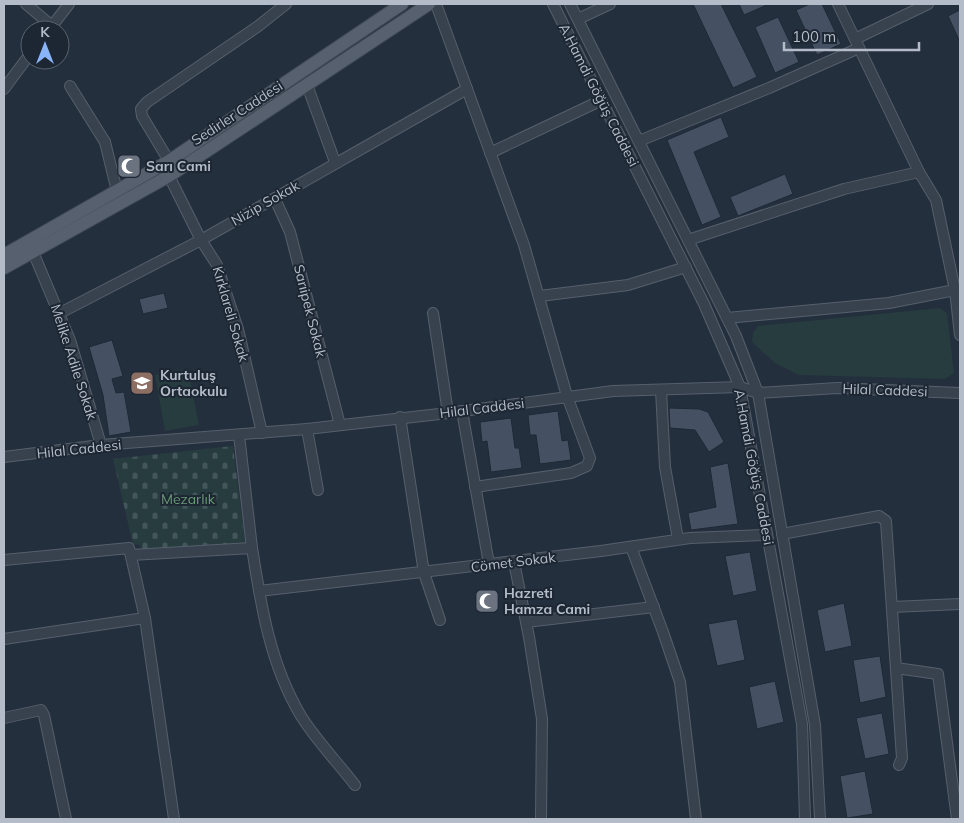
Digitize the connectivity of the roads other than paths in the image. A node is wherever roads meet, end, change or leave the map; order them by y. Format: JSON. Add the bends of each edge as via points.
{"nodes":[{"id":1,"x":26,"y":4,"type":"edge"},
{"id":2,"x":69,"y":4,"type":"edge"},
{"id":3,"x":286,"y":4,"type":"edge"},
{"id":4,"x":402,"y":4,"type":"edge"},
{"id":5,"x":429,"y":4,"type":"edge"},
{"id":6,"x":436,"y":4,"type":"edge"},
{"id":7,"x":553,"y":4,"type":"edge"},
{"id":8,"x":570,"y":4,"type":"edge"},
{"id":9,"x":610,"y":4,"type":"edge"},
{"id":10,"x":838,"y":4,"type":"edge"},
{"id":11,"x":928,"y":4,"type":"edge"},
{"id":12,"x":578,"y":19,"type":"junction"},
{"id":13,"x":42,"y":20,"type":"edge"},
{"id":14,"x":56,"y":20,"type":"edge"},
{"id":15,"x":857,"y":43,"type":"junction"},
{"id":16,"x":20,"y":68,"type":"edge"},
{"id":17,"x":4,"y":71,"type":"edge"},
{"id":18,"x":12,"y":79,"type":"junction"},
{"id":19,"x":307,"y":85,"type":"junction"},
{"id":20,"x":70,"y":86,"type":"dead end"},
{"id":21,"x":4,"y":89,"type":"edge"},
{"id":22,"x":467,"y":89,"type":"junction"},
{"id":23,"x":602,"y":100,"type":"junction"},
{"id":24,"x":639,"y":141,"type":"junction"},
{"id":25,"x":490,"y":153,"type":"junction"},
{"id":26,"x":168,"y":161,"type":"junction"},
{"id":27,"x":335,"y":162,"type":"junction"},
{"id":28,"x":919,"y":172,"type":"junction"},
{"id":29,"x":169,"y":176,"type":"junction"},
{"id":30,"x":117,"y":191,"type":"junction"},
{"id":31,"x":275,"y":199,"type":"junction"},
{"id":32,"x":201,"y":240,"type":"junction"},
{"id":33,"x":688,"y":240,"type":"junction"},
{"id":34,"x":33,"y":252,"type":"junction"},
{"id":35,"x":4,"y":255,"type":"edge"},
{"id":36,"x":686,"y":267,"type":"junction"},
{"id":37,"x":4,"y":268,"type":"edge"},
{"id":38,"x":955,"y":290,"type":"junction"},
{"id":39,"x":540,"y":296,"type":"junction"},
{"id":40,"x":60,"y":313,"type":"junction"},
{"id":41,"x":433,"y":313,"type":"dead end"},
{"id":42,"x":727,"y":318,"type":"junction"},
{"id":43,"x":960,"y":335,"type":"edge"},
{"id":44,"x":740,"y":387,"type":"junction"},
{"id":45,"x":660,"y":390,"type":"junction"},
{"id":46,"x":758,"y":393,"type":"junction"},
{"id":47,"x":960,"y":393,"type":"edge"},
{"id":48,"x":567,"y":396,"type":"junction"},
{"id":49,"x":462,"y":411,"type":"junction"},
{"id":50,"x":448,"y":413,"type":"junction"},
{"id":51,"x":400,"y":417,"type":"junction"},
{"id":52,"x":340,"y":425,"type":"junction"},
{"id":53,"x":307,"y":428,"type":"junction"},
{"id":54,"x":262,"y":433,"type":"junction"},
{"id":55,"x":239,"y":435,"type":"junction"},
{"id":56,"x":101,"y":445,"type":"junction"},
{"id":57,"x":4,"y":457,"type":"edge"},
{"id":58,"x":476,"y":487,"type":"junction"},
{"id":59,"x":318,"y":490,"type":"dead end"},
{"id":60,"x":782,"y":534,"type":"junction"},
{"id":61,"x":766,"y":535,"type":"junction"},
{"id":62,"x":678,"y":539,"type":"junction"},
{"id":63,"x":631,"y":547,"type":"junction"},
{"id":64,"x":252,"y":548,"type":"junction"},
{"id":65,"x":131,"y":555,"type":"junction"},
{"id":66,"x":4,"y":560,"type":"edge"},
{"id":67,"x":514,"y":562,"type":"junction"},
{"id":68,"x":489,"y":564,"type":"junction"},
{"id":69,"x":424,"y":573,"type":"junction"},
{"id":70,"x":259,"y":591,"type":"junction"},
{"id":71,"x":960,"y":604,"type":"edge"},
{"id":72,"x":654,"y":607,"type":"junction"},
{"id":73,"x":892,"y":607,"type":"junction"},
{"id":74,"x":145,"y":618,"type":"junction"},
{"id":75,"x":440,"y":620,"type":"dead end"},
{"id":76,"x":526,"y":622,"type":"junction"},
{"id":77,"x":4,"y":639,"type":"edge"},
{"id":78,"x":896,"y":668,"type":"junction"},
{"id":79,"x":4,"y":718,"type":"edge"},
{"id":80,"x":899,"y":765,"type":"dead end"},
{"id":81,"x":355,"y":785,"type":"dead end"},
{"id":82,"x":66,"y":819,"type":"edge"},
{"id":83,"x":174,"y":819,"type":"edge"},
{"id":84,"x":541,"y":819,"type":"edge"},
{"id":85,"x":696,"y":819,"type":"edge"},
{"id":86,"x":805,"y":819,"type":"edge"},
{"id":87,"x":820,"y":819,"type":"edge"},
{"id":88,"x":956,"y":819,"type":"edge"}],
"edges":[{"from":1,"to":13,"type":"street"},
{"from":2,"to":14,"type":"street"},
{"from":3,"to":26,"type":"street","via":[[141,109]]},
{"from":4,"to":26,"type":"main road","name":"Sedirler Caddesi"},
{"from":5,"to":19,"type":"main road","name":"Sedirler Caddesi"},
{"from":6,"to":22,"type":"street"},
{"from":7,"to":23,"type":"street","name":"A.Hamdi Göğüş Caddesi"},
{"from":8,"to":12,"type":"street","name":"A.Hamdi Göğüş Caddesi"},
{"from":9,"to":12,"type":"street"},
{"from":10,"to":15,"type":"street"},
{"from":11,"to":15,"type":"street"},
{"from":12,"to":24,"type":"street","name":"A.Hamdi Göğüş Caddesi"},
{"from":15,"to":24,"type":"street","via":[[770,88]]},
{"from":15,"to":28,"type":"street"},
{"from":16,"to":18,"type":"street"},
{"from":17,"to":18,"type":"street"},
{"from":18,"to":21,"type":"street"},
{"from":19,"to":27,"type":"street"},
{"from":19,"to":29,"type":"main road","name":"Sedirler Caddesi"},
{"from":20,"to":30,"type":"street","via":[[105,142]]},
{"from":22,"to":25,"type":"street"},
{"from":22,"to":27,"type":"street","name":"Nizip Sokak"},
{"from":23,"to":25,"type":"street"},
{"from":23,"to":36,"type":"street","name":"A.Hamdi Göğüş Caddesi"},
{"from":24,"to":33,"type":"street","name":"A.Hamdi Göğüş Caddesi"},
{"from":25,"to":39,"type":"street"},
{"from":26,"to":30,"type":"main road","name":"Sedirler Caddesi"},
{"from":27,"to":31,"type":"street","name":"Nizip Sokak"},
{"from":28,"to":33,"type":"street","via":[[844,189]]},
{"from":28,"to":38,"type":"street","via":[[936,200]]},
{"from":29,"to":32,"type":"street","name":"Kırklareli Sokak"},
{"from":29,"to":34,"type":"main road","name":"Sedirler Caddesi"},
{"from":30,"to":35,"type":"main road","name":"Sedirler Caddesi"},
{"from":31,"to":32,"type":"street","name":"Nizip Sokak"},
{"from":31,"to":52,"type":"street","name":"Sarıipek Sokak","via":[[290,232]]},
{"from":32,"to":40,"type":"street","name":"Nizip Sokak"},
{"from":32,"to":54,"type":"street","name":"Kırklareli Sokak","via":[[217,265],[232,311]]},
{"from":33,"to":42,"type":"street","name":"A.Hamdi Göğüş Caddesi"},
{"from":34,"to":37,"type":"main road","name":"Sedirler Caddesi"},
{"from":34,"to":40,"type":"street","name":"Melike Adile Sokak"},
{"from":36,"to":39,"type":"street","via":[[628,285]]},
{"from":36,"to":44,"type":"street","name":"A.Hamdi Göğüş Caddesi"},
{"from":38,"to":42,"type":"street","via":[[889,303]]},
{"from":38,"to":43,"type":"street"},
{"from":39,"to":48,"type":"street"},
{"from":40,"to":56,"type":"street","name":"Melike Adile Sokak"},
{"from":41,"to":50,"type":"street"},
{"from":42,"to":46,"type":"street","name":"A.Hamdi Göğüş Caddesi"},
{"from":44,"to":45,"type":"street","name":"Hilal Caddesi"},
{"from":44,"to":46,"type":"street","name":"Hilal Caddesi"},
{"from":44,"to":61,"type":"street","name":"A.Hamdi Göğüş Caddesi"},
{"from":45,"to":48,"type":"street","name":"Hilal Caddesi"},
{"from":45,"to":62,"type":"street","via":[[665,467]]},
{"from":46,"to":47,"type":"street","name":"Hilal Caddesi","via":[[838,388]]},
{"from":46,"to":60,"type":"street","name":"A.Hamdi Göğüş Caddesi"},
{"from":48,"to":49,"type":"street","name":"Hilal Caddesi"},
{"from":48,"to":58,"type":"street","via":[[587,447],[590,464],[571,473]]},
{"from":49,"to":50,"type":"street","name":"Hilal Caddesi"},
{"from":49,"to":58,"type":"street"},
{"from":50,"to":51,"type":"street","name":"Hilal Caddesi"},
{"from":51,"to":52,"type":"street","name":"Hilal Caddesi"},
{"from":51,"to":69,"type":"street"},
{"from":52,"to":53,"type":"street","name":"Hilal Caddesi"},
{"from":53,"to":54,"type":"street","name":"Hilal Caddesi"},
{"from":53,"to":59,"type":"street"},
{"from":54,"to":55,"type":"street","name":"Hilal Caddesi"},
{"from":55,"to":56,"type":"street","name":"Hilal Caddesi"},
{"from":55,"to":64,"type":"street"},
{"from":56,"to":57,"type":"street","name":"Hilal Caddesi"},
{"from":58,"to":68,"type":"street"},
{"from":60,"to":73,"type":"street","via":[[879,516],[886,521]]},
{"from":60,"to":87,"type":"street","name":"A.Hamdi Göğüş Caddesi","via":[[815,726]]},
{"from":61,"to":62,"type":"street","name":"Cömet Sokak"},
{"from":61,"to":86,"type":"street","name":"A.Hamdi Göğüş Caddesi","via":[[802,724]]},
{"from":62,"to":63,"type":"street","name":"Cömet Sokak"},
{"from":63,"to":67,"type":"street","name":"Cömet Sokak"},
{"from":63,"to":72,"type":"street"},
{"from":64,"to":65,"type":"street"},
{"from":64,"to":70,"type":"street"},
{"from":65,"to":66,"type":"street","via":[[129,548]]},
{"from":65,"to":74,"type":"street"},
{"from":67,"to":68,"type":"street","name":"Cömet Sokak"},
{"from":67,"to":76,"type":"street"},
{"from":68,"to":69,"type":"street","name":"Cömet Sokak"},
{"from":69,"to":70,"type":"street","name":"Cömet Sokak"},
{"from":69,"to":75,"type":"street"},
{"from":70,"to":81,"type":"street","via":[[279,671],[301,717]]},
{"from":71,"to":73,"type":"street"},
{"from":72,"to":76,"type":"street"},
{"from":72,"to":85,"type":"street","via":[[680,682]]},
{"from":73,"to":78,"type":"street"},
{"from":74,"to":77,"type":"street"},
{"from":74,"to":83,"type":"street"},
{"from":76,"to":84,"type":"street","via":[[542,720]]},
{"from":78,"to":80,"type":"street","via":[[902,758]]},
{"from":78,"to":88,"type":"street","via":[[938,674]]},
{"from":79,"to":82,"type":"street","via":[[41,710]]}]}
